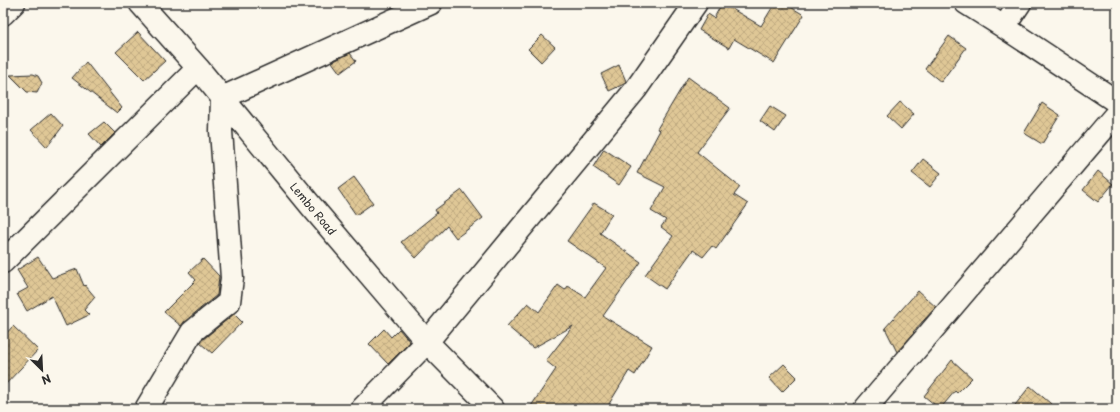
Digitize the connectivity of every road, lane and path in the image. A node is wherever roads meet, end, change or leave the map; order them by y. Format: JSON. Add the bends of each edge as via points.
{"nodes":[{"id":1,"x":14,"y":3,"type":"edge"},
{"id":2,"x":140,"y":3,"type":"edge"},
{"id":3,"x":431,"y":3,"type":"edge"},
{"id":4,"x":696,"y":3,"type":"edge"},
{"id":5,"x":966,"y":3,"type":"edge"},
{"id":6,"x":1020,"y":3,"type":"edge"},
{"id":7,"x":3,"y":14,"type":"edge"},
{"id":8,"x":1004,"y":27,"type":"junction"},
{"id":9,"x":198,"y":68,"type":"junction"},
{"id":10,"x":222,"y":98,"type":"junction"},
{"id":11,"x":1117,"y":102,"type":"edge"},
{"id":12,"x":1117,"y":113,"type":"edge"},
{"id":13,"x":3,"y":262,"type":"edge"},
{"id":14,"x":427,"y":342,"type":"junction"},
{"id":15,"x":146,"y":409,"type":"edge"},
{"id":16,"x":362,"y":409,"type":"edge"},
{"id":17,"x":493,"y":409,"type":"edge"},
{"id":18,"x":865,"y":409,"type":"edge"}],
"edges":[{"from":1,"to":7,"type":"street"},
{"from":2,"to":9,"type":"street","name":"Lembo Road"},
{"from":3,"to":10,"type":"street"},
{"from":4,"to":14,"type":"street","via":[[636,89]]},
{"from":5,"to":8,"type":"street"},
{"from":6,"to":8,"type":"street"},
{"from":8,"to":11,"type":"street"},
{"from":9,"to":10,"type":"street","name":"Lembo Road"},
{"from":9,"to":13,"type":"street"},
{"from":10,"to":14,"type":"street","name":"Lembo Road"},
{"from":10,"to":15,"type":"street","via":[[221,131],[232,278],[229,302],[192,332]]},
{"from":12,"to":18,"type":"street"},
{"from":14,"to":16,"type":"street"},
{"from":14,"to":17,"type":"street","name":"Lembo Road"}]}
